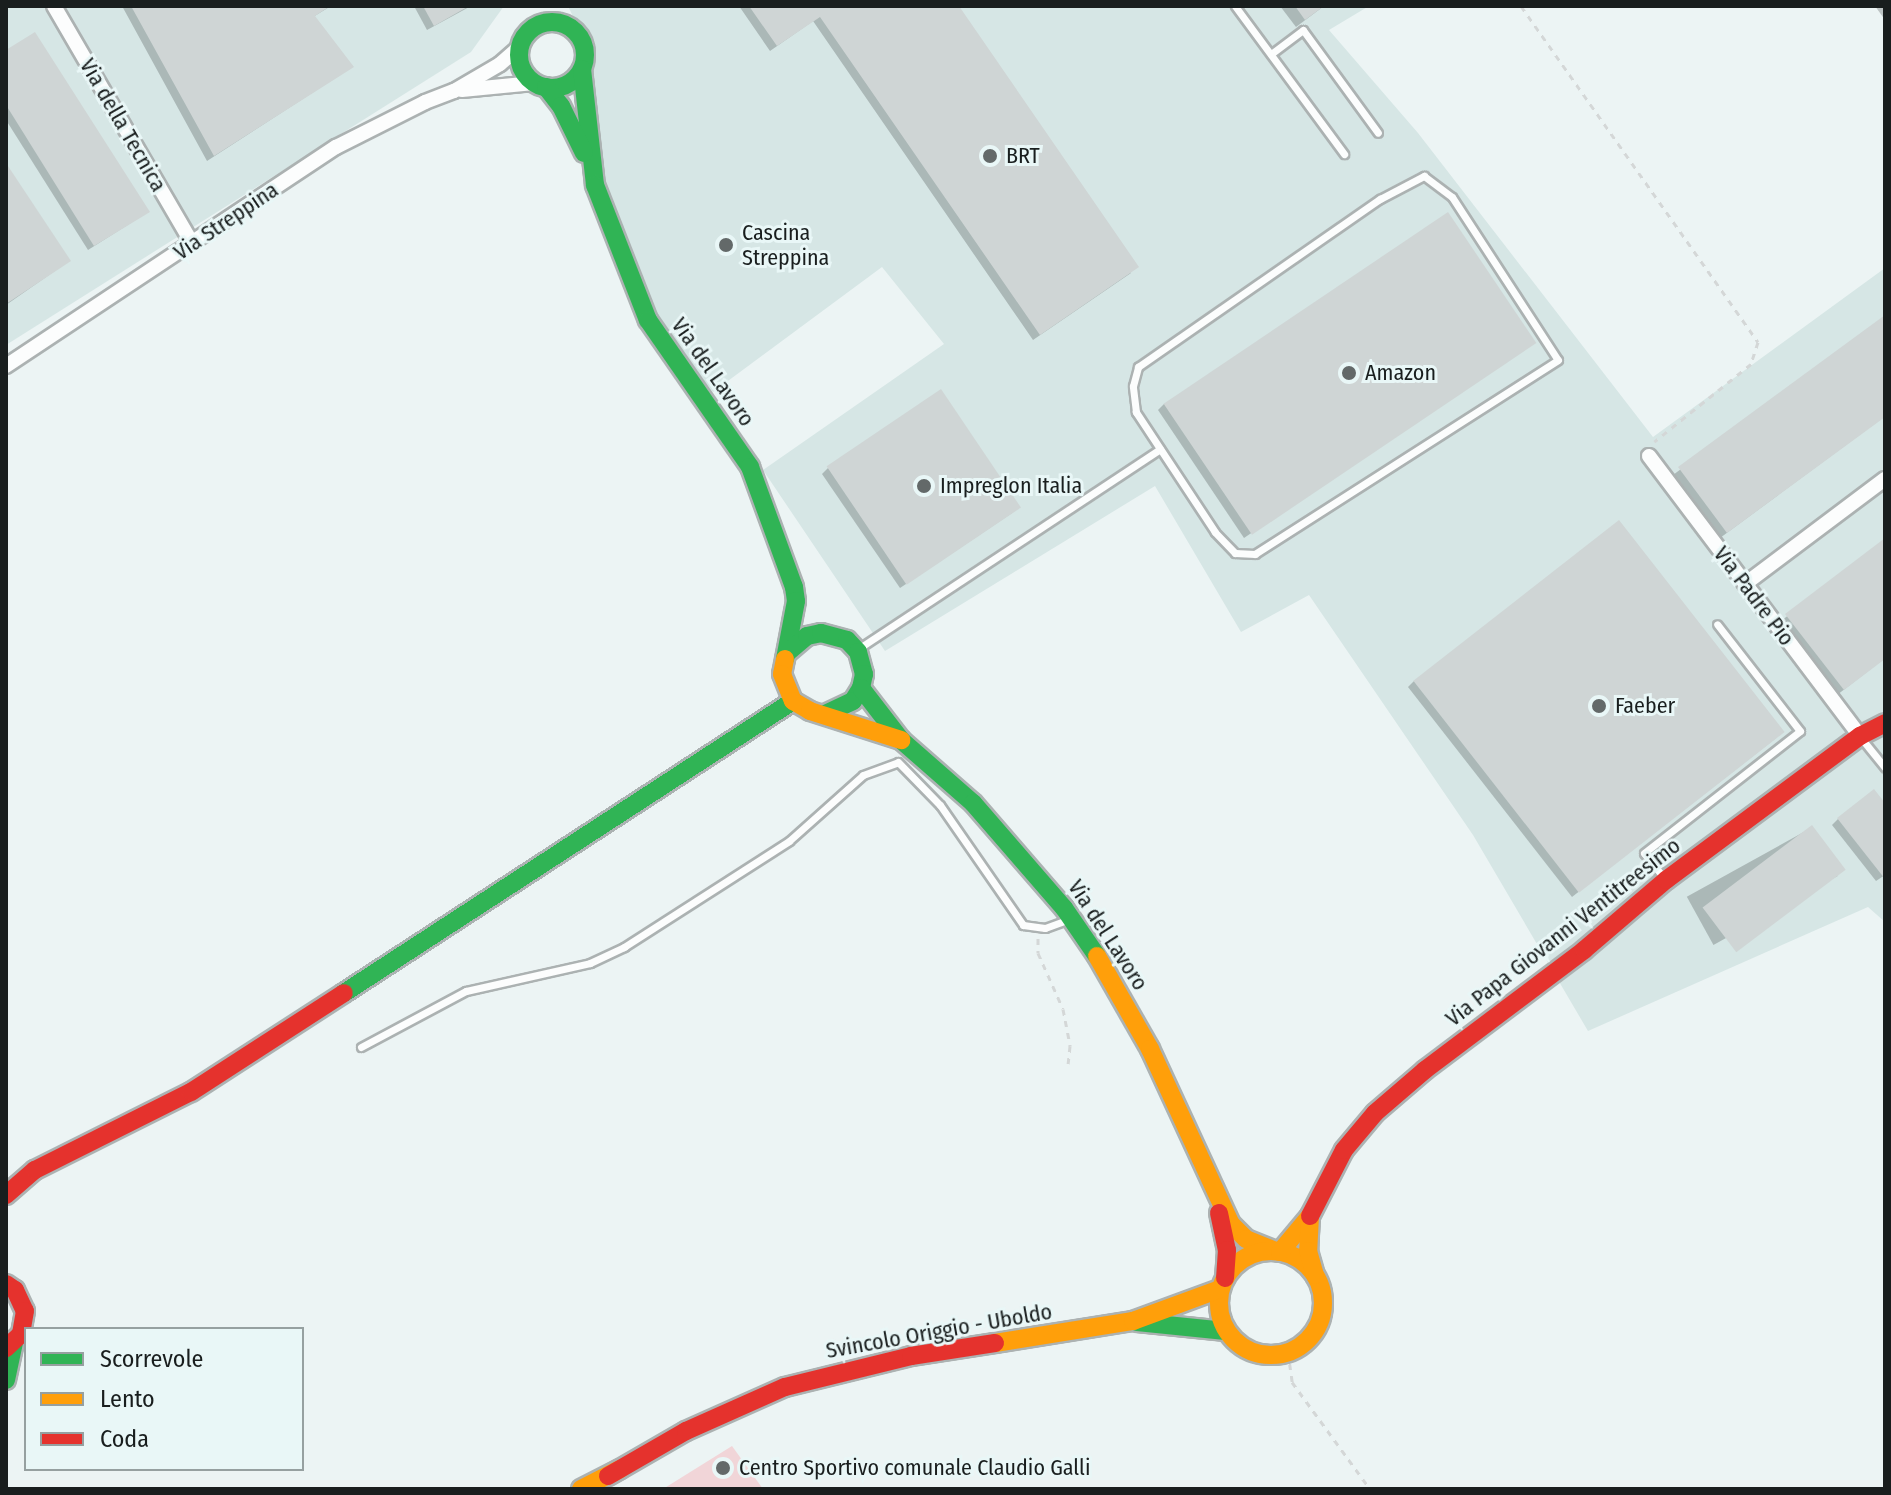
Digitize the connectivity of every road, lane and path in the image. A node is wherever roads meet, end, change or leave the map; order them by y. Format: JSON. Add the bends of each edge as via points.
{"nodes":[{"id":1,"x":54,"y":6,"type":"edge"},
{"id":2,"x":541,"y":6,"type":"edge"},
{"id":3,"x":561,"y":6,"type":"edge"},
{"id":4,"x":1235,"y":6,"type":"edge"},
{"id":5,"x":1521,"y":6,"type":"edge"},
{"id":6,"x":535,"y":27,"type":"junction"},
{"id":7,"x":576,"y":32,"type":"junction"},
{"id":8,"x":521,"y":46,"type":"junction"},
{"id":9,"x":1271,"y":54,"type":"junction"},
{"id":10,"x":582,"y":69,"type":"junction"},
{"id":11,"x":540,"y":85,"type":"junction"},
{"id":12,"x":454,"y":91,"type":"junction"},
{"id":13,"x":1378,"y":133,"type":"dead end"},
{"id":14,"x":1344,"y":154,"type":"dead end"},
{"id":15,"x":591,"y":170,"type":"junction"},
{"id":16,"x":192,"y":243,"type":"junction"},
{"id":17,"x":6,"y":366,"type":"edge"},
{"id":18,"x":1160,"y":449,"type":"junction"},
{"id":19,"x":1649,"y":456,"type":"joint"},
{"id":20,"x":1885,"y":479,"type":"edge"},
{"id":21,"x":1745,"y":584,"type":"junction"},
{"id":22,"x":796,"y":601,"type":"junction"},
{"id":23,"x":1717,"y":624,"type":"dead end"},
{"id":24,"x":821,"y":633,"type":"junction"},
{"id":25,"x":857,"y":650,"type":"junction"},
{"id":26,"x":788,"y":652,"type":"junction"},
{"id":27,"x":861,"y":688,"type":"junction"},
{"id":28,"x":793,"y":701,"type":"junction"},
{"id":29,"x":825,"y":714,"type":"junction"},
{"id":30,"x":1885,"y":723,"type":"edge"},
{"id":31,"x":1860,"y":736,"type":"junction"},
{"id":32,"x":904,"y":743,"type":"junction"},
{"id":33,"x":898,"y":762,"type":"junction"},
{"id":34,"x":1885,"y":768,"type":"edge"},
{"id":35,"x":1666,"y":880,"type":"junction"},
{"id":36,"x":1072,"y":918,"type":"junction"},
{"id":37,"x":1045,"y":928,"type":"junction"},
{"id":38,"x":361,"y":1047,"type":"dead end"},
{"id":39,"x":1068,"y":1064,"type":"dead end"},
{"id":40,"x":6,"y":1195,"type":"edge"},
{"id":41,"x":1216,"y":1198,"type":"junction"},
{"id":42,"x":1310,"y":1216,"type":"junction"},
{"id":43,"x":1277,"y":1252,"type":"junction"},
{"id":44,"x":1315,"y":1275,"type":"junction"},
{"id":45,"x":6,"y":1284,"type":"edge"},
{"id":46,"x":1222,"y":1284,"type":"junction"},
{"id":47,"x":1133,"y":1321,"type":"junction"},
{"id":48,"x":1226,"y":1331,"type":"junction"},
{"id":49,"x":10,"y":1346,"type":"edge"},
{"id":50,"x":1288,"y":1352,"type":"junction"},
{"id":51,"x":6,"y":1380,"type":"edge"},
{"id":52,"x":620,"y":1469,"type":"junction"},
{"id":53,"x":581,"y":1489,"type":"edge"},
{"id":54,"x":590,"y":1489,"type":"edge"},
{"id":55,"x":1370,"y":1489,"type":"edge"}],
"edges":[{"from":1,"to":16,"type":"street","name":"Via della Tecnica"},
{"from":2,"to":6,"type":"main road"},
{"from":3,"to":7,"type":"main road","name":"Via del Lavoro"},
{"from":4,"to":9,"type":"lane"},
{"from":5,"to":19,"type":"path","via":[[1758,342],[1751,364],[1657,439]]},
{"from":6,"to":7,"type":"main road","via":[[552,22]]},
{"from":6,"to":8,"type":"main road"},
{"from":7,"to":10,"type":"main road","name":"Via del Lavoro","via":[[585,50]]},
{"from":8,"to":11,"type":"main road","name":"Via del Lavoro","via":[[521,67]]},
{"from":8,"to":12,"type":"street","name":"Via Streppina"},
{"from":9,"to":13,"type":"lane","via":[[1303,30]]},
{"from":9,"to":14,"type":"lane"},
{"from":10,"to":11,"type":"main road","via":[[567,84]]},
{"from":10,"to":15,"type":"main road","name":"Via del Lavoro"},
{"from":11,"to":12,"type":"street","name":"Via Streppina"},
{"from":11,"to":15,"type":"main road","name":"Via del Lavoro","via":[[561,106]]},
{"from":12,"to":16,"type":"street","name":"Via Streppina","via":[[336,147]]},
{"from":15,"to":22,"type":"main road","name":"Via del Lavoro","via":[[648,320],[750,467]]},
{"from":16,"to":17,"type":"street","name":"Via Streppina"},
{"from":18,"to":18,"type":"lane","via":[[1136,412],[1133,386],[1138,367],[1380,199],[1424,176],[1452,197],[1558,360],[1255,554],[1235,553],[1215,532]]},
{"from":18,"to":25,"type":"lane"},
{"from":19,"to":21,"type":"street","name":"Via Padre Pio"},
{"from":20,"to":21,"type":"street"},
{"from":21,"to":31,"type":"street","name":"Via Padre Pio"},
{"from":22,"to":24,"type":"main road","name":"Via del Lavoro"},
{"from":22,"to":26,"type":"main road","name":"Via del Lavoro"},
{"from":23,"to":35,"type":"lane","via":[[1800,731],[1644,853]]},
{"from":24,"to":25,"type":"main road","name":"Via del Lavoro","via":[[847,640]]},
{"from":24,"to":26,"type":"main road","via":[[807,636]]},
{"from":25,"to":27,"type":"main road","via":[[863,664]]},
{"from":26,"to":28,"type":"main road","name":"Via del Lavoro","via":[[782,674]]},
{"from":27,"to":29,"type":"main road","via":[[853,701]]},
{"from":27,"to":32,"type":"main road","name":"Via del Lavoro"},
{"from":28,"to":29,"type":"main road","name":"Via del Lavoro"},
{"from":28,"to":40,"type":"main road","via":[[191,1092],[35,1170]]},
{"from":29,"to":32,"type":"main road","name":"Via del Lavoro"},
{"from":30,"to":31,"type":"main road","name":"Via Papa Giovanni Ventitreesimo"},
{"from":31,"to":34,"type":"lane"},
{"from":31,"to":35,"type":"main road","name":"Via Papa Giovanni Ventitreesimo"},
{"from":32,"to":33,"type":"lane"},
{"from":32,"to":36,"type":"main road","name":"Via del Lavoro","via":[[973,803]]},
{"from":33,"to":37,"type":"lane","via":[[940,805],[1016,919]]},
{"from":33,"to":38,"type":"lane","via":[[863,775],[789,841],[624,947],[590,963],[466,991]]},
{"from":35,"to":42,"type":"main road","name":"Via Papa Giovanni Ventitreesimo","via":[[1375,1113],[1344,1150]]},
{"from":36,"to":37,"type":"lane"},
{"from":36,"to":41,"type":"main road","name":"Via del Lavoro","via":[[1150,1049]]},
{"from":37,"to":39,"type":"path","via":[[1038,938],[1038,953],[1063,1009]]},
{"from":41,"to":43,"type":"main road","name":"Via del Lavoro","via":[[1239,1233]]},
{"from":41,"to":46,"type":"main road","name":"Via del Lavoro","via":[[1227,1250]]},
{"from":42,"to":43,"type":"main road","name":"Via Papa Giovanni Ventitreesimo"},
{"from":42,"to":44,"type":"main road","name":"Via Papa Giovanni Ventitreesimo","via":[[1308,1251]]},
{"from":43,"to":44,"type":"main road","via":[[1298,1259]]},
{"from":43,"to":46,"type":"main road","via":[[1251,1255]]},
{"from":44,"to":50,"type":"main road","via":[[1322,1315],[1306,1342]]},
{"from":45,"to":49,"type":"main road","via":[[25,1311],[21,1334]]},
{"from":46,"to":47,"type":"main road","name":"Svincolo Origgio - Uboldo"},
{"from":46,"to":48,"type":"main road","via":[[1220,1315]]},
{"from":47,"to":48,"type":"main road","name":"Svincolo Origgio - Uboldo"},
{"from":47,"to":52,"type":"main road","name":"Svincolo Origgio - Uboldo","via":[[832,1373],[740,1406]]},
{"from":48,"to":50,"type":"main road","via":[[1257,1354]]},
{"from":49,"to":51,"type":"main road"},
{"from":50,"to":55,"type":"path","via":[[1292,1382]]},
{"from":52,"to":53,"type":"main road"},
{"from":52,"to":54,"type":"main road"}]}
